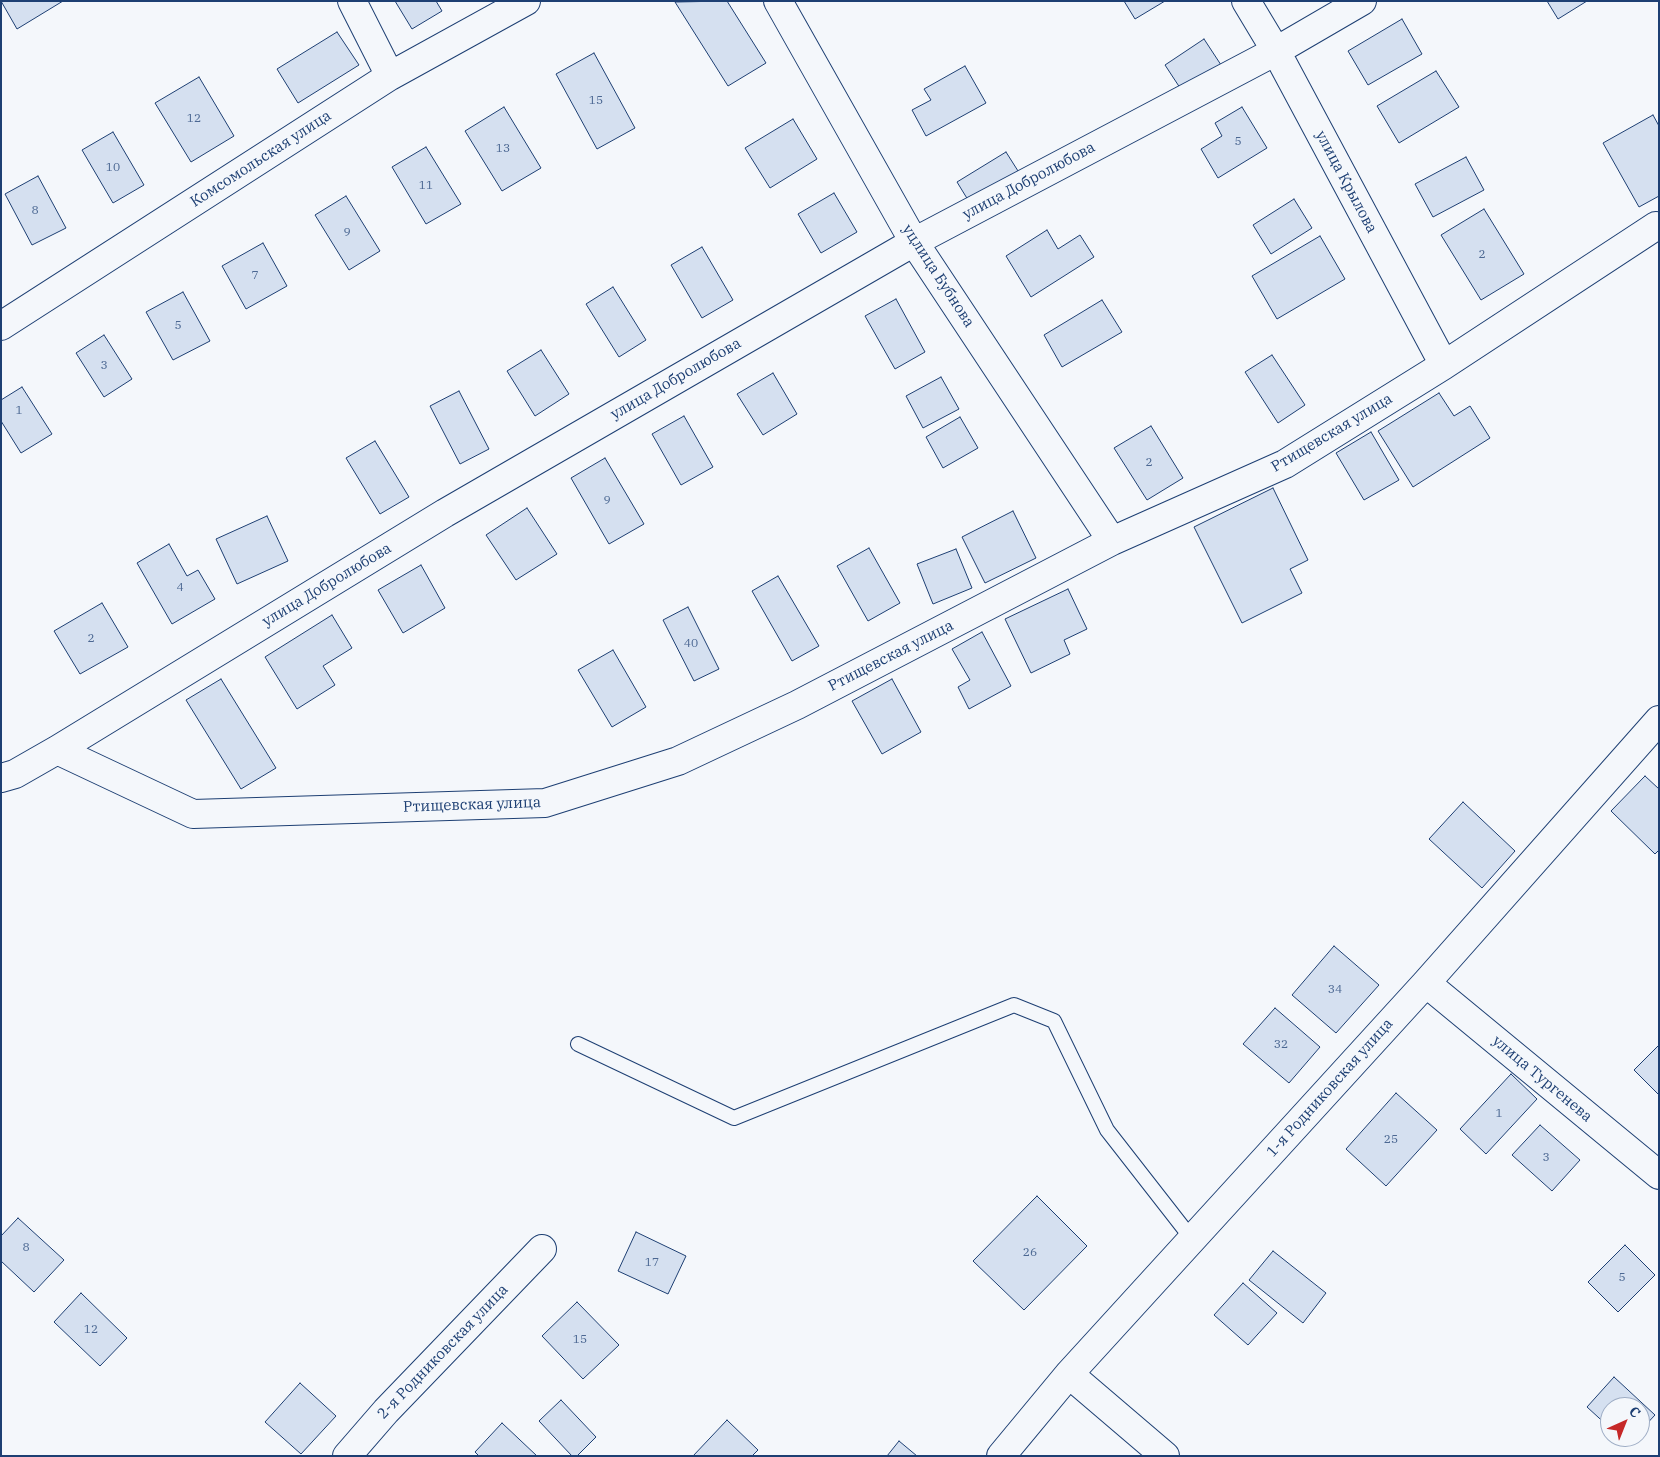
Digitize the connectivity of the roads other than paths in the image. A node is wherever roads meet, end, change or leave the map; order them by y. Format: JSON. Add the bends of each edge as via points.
{"nodes":[{"id":1,"x":352,"y":1,"type":"edge"},
{"id":2,"x":526,"y":1,"type":"edge"},
{"id":3,"x":778,"y":1,"type":"edge"},
{"id":4,"x":1246,"y":1,"type":"edge"},
{"id":5,"x":1362,"y":1,"type":"edge"},
{"id":6,"x":1276,"y":51,"type":"junction"},
{"id":7,"x":390,"y":76,"type":"junction"},
{"id":8,"x":1656,"y":226,"type":"dead end"},
{"id":9,"x":914,"y":242,"type":"junction"},
{"id":10,"x":1,"y":326,"type":"edge"},
{"id":11,"x":1444,"y":365,"type":"junction"},
{"id":12,"x":1112,"y":541,"type":"junction"},
{"id":13,"x":1659,"y":720,"type":"edge"},
{"id":14,"x":57,"y":750,"type":"junction"},
{"id":15,"x":1,"y":778,"type":"edge"},
{"id":16,"x":1426,"y":983,"type":"junction"},
{"id":17,"x":578,"y":1044,"type":"dead end"},
{"id":18,"x":1659,"y":1175,"type":"edge"},
{"id":19,"x":1192,"y":1239,"type":"junction"},
{"id":20,"x":542,"y":1249,"type":"dead end"},
{"id":21,"x":1069,"y":1374,"type":"junction"},
{"id":22,"x":347,"y":1456,"type":"edge"},
{"id":23,"x":1001,"y":1456,"type":"edge"},
{"id":24,"x":1165,"y":1456,"type":"edge"}],
"edges":[{"from":1,"to":7,"type":"street"},
{"from":2,"to":7,"type":"street","name":"Комсомольская улица"},
{"from":3,"to":9,"type":"street","name":"уцлица Бубнова"},
{"from":4,"to":6,"type":"street","name":"улица Крылова"},
{"from":5,"to":6,"type":"street","name":"улица Добролюбова"},
{"from":6,"to":9,"type":"street","name":"улица Добролюбова"},
{"from":6,"to":11,"type":"street","name":"улица Крылова"},
{"from":7,"to":10,"type":"street","name":"Комсомольская улица"},
{"from":8,"to":11,"type":"street","name":"Ртищевская улица"},
{"from":9,"to":12,"type":"street","name":"уцлица Бубнова"},
{"from":9,"to":14,"type":"street","name":"улица Добролюбова","via":[[445,513]]},
{"from":11,"to":12,"type":"street","name":"Ртищевская улица","via":[[1285,464]]},
{"from":12,"to":14,"type":"street","name":"Ртищевская улица","via":[[797,705],[678,761],[545,803],[193,814]]},
{"from":13,"to":16,"type":"street","name":"1-я Родниковская улица"},
{"from":14,"to":15,"type":"street","name":"улица Добролюбова","via":[[15,774]]},
{"from":16,"to":18,"type":"street","name":"улица Тургенева"},
{"from":16,"to":19,"type":"street","name":"1-я Родниковская улица"},
{"from":17,"to":19,"type":"lane","via":[[734,1118],[1014,1005],[1054,1021],[1107,1130]]},
{"from":19,"to":21,"type":"street","name":"1-я Родниковская улица"},
{"from":20,"to":22,"type":"street","name":"2-я Родниковская улица"},
{"from":21,"to":23,"type":"street","name":"1-я Родниковская улица"},
{"from":21,"to":24,"type":"street"}]}
